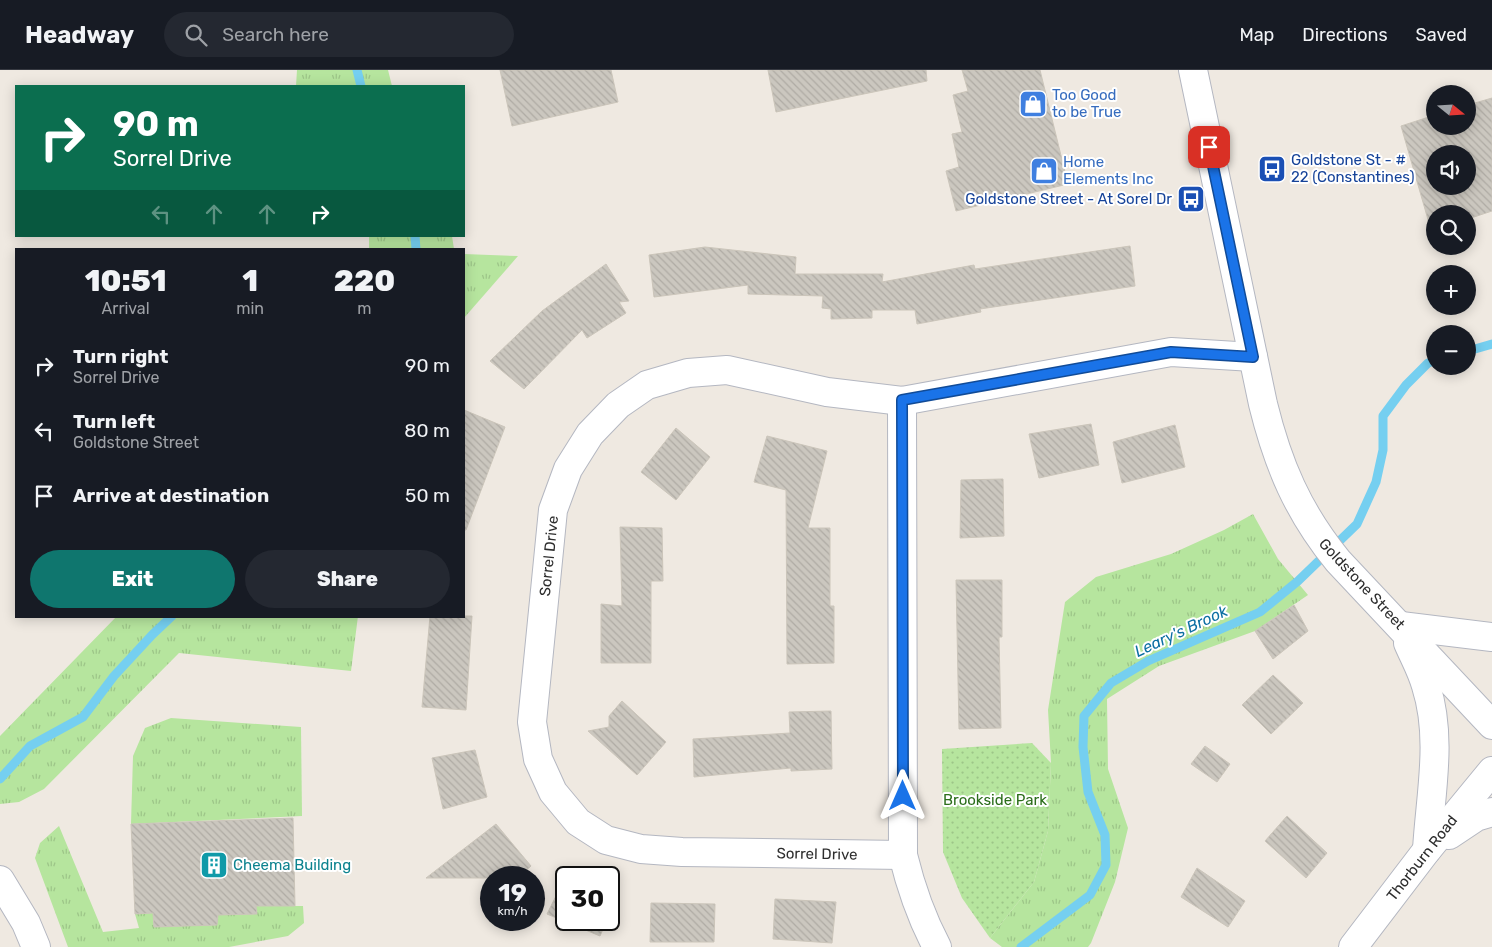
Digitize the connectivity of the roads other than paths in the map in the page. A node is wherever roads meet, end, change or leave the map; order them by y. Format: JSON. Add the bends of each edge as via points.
{"nodes":[{"id":1,"x":1192,"y":70,"type":"edge"},
{"id":2,"x":1253,"y":357,"type":"junction"},
{"id":3,"x":902,"y":400,"type":"junction"},
{"id":4,"x":1401,"y":626,"type":"junction"},
{"id":5,"x":1492,"y":638,"type":"edge"},
{"id":6,"x":1492,"y":725,"type":"edge"},
{"id":7,"x":1492,"y":771,"type":"edge"},
{"id":8,"x":1492,"y":812,"type":"edge"},
{"id":9,"x":1427,"y":850,"type":"junction"},
{"id":10,"x":903,"y":855,"type":"junction"},
{"id":11,"x":0,"y":880,"type":"edge"},
{"id":12,"x":36,"y":947,"type":"edge"},
{"id":13,"x":937,"y":947,"type":"edge"},
{"id":14,"x":1354,"y":947,"type":"edge"}],
"edges":[{"from":1,"to":2,"type":"street","name":"Goldstone Street"},
{"from":2,"to":3,"type":"street","name":"Sorrel Drive","via":[[1171,352]]},
{"from":2,"to":4,"type":"street","name":"Goldstone Street","via":[[1274,446],[1290,488],[1315,532],[1338,561]]},
{"from":3,"to":10,"type":"street"},
{"from":3,"to":10,"type":"street","name":"Sorrel Drive","via":[[827,392],[727,370],[688,373],[647,385],[618,405],[590,434],[568,468],[553,510],[532,722],[538,759],[553,792],[578,822],[606,840],[641,849],[682,852]]},
{"from":4,"to":5,"type":"street"},
{"from":4,"to":6,"type":"street","name":"Goldstone Street"},
{"from":4,"to":9,"type":"street","via":[[1426,686],[1432,719],[1434,770]]},
{"from":7,"to":9,"type":"street","name":"Thorburn Road"},
{"from":8,"to":9,"type":"street","via":[[1476,817]]},
{"from":9,"to":14,"type":"street","name":"Thorburn Road"},
{"from":10,"to":13,"type":"street","via":[[911,890]]},
{"from":11,"to":12,"type":"street","via":[[26,923]]}]}
